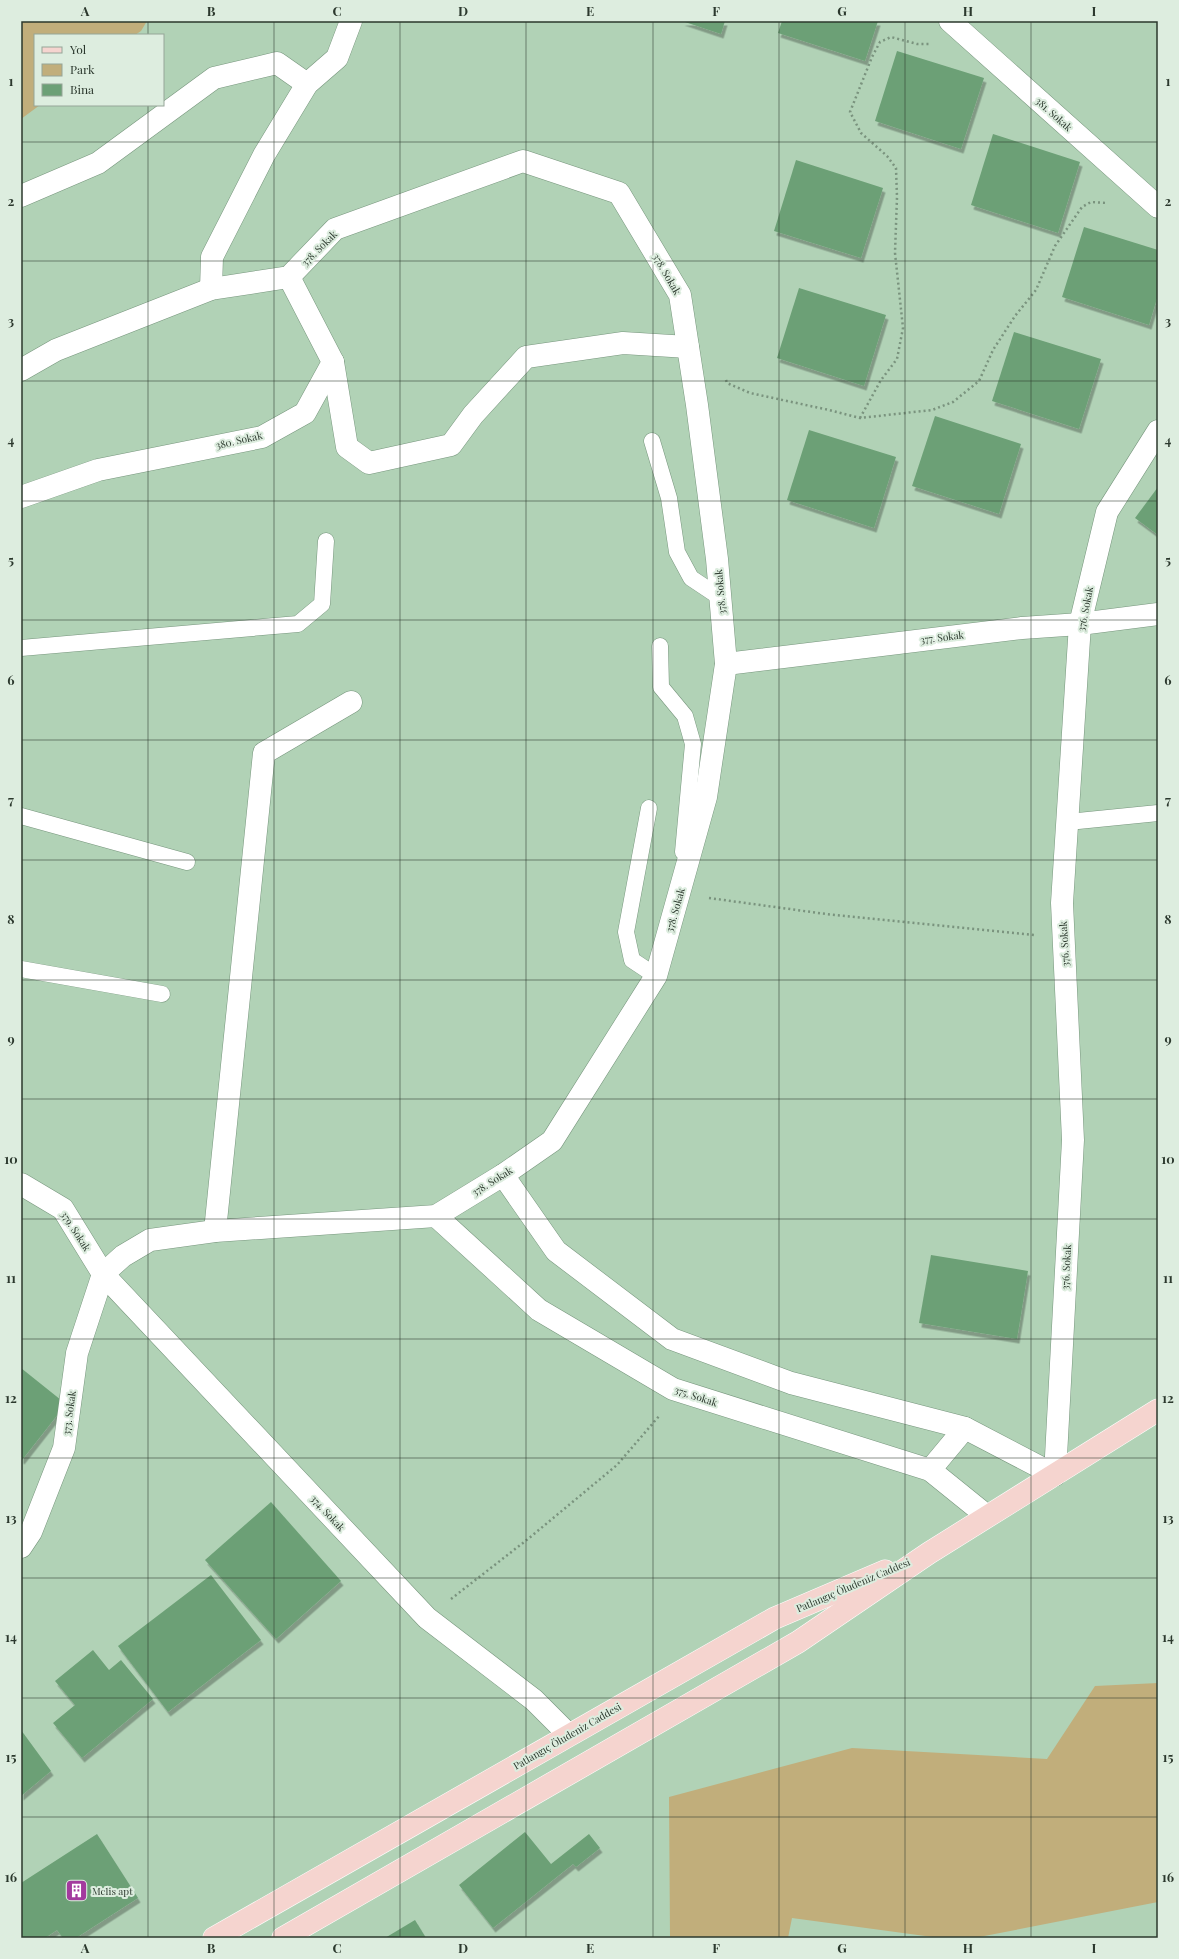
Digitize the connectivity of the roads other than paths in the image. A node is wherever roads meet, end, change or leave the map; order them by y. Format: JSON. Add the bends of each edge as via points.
{"nodes":[{"id":1,"x":351,"y":21,"type":"edge"},
{"id":2,"x":953,"y":24,"type":"edge"},
{"id":3,"x":307,"y":84,"type":"junction"},
{"id":4,"x":21,"y":196,"type":"edge"},
{"id":5,"x":1158,"y":207,"type":"edge"},
{"id":6,"x":289,"y":277,"type":"junction"},
{"id":7,"x":211,"y":289,"type":"junction"},
{"id":8,"x":688,"y":347,"type":"junction"},
{"id":9,"x":333,"y":362,"type":"junction"},
{"id":10,"x":21,"y":370,"type":"edge"},
{"id":11,"x":1158,"y":431,"type":"edge"},
{"id":12,"x":652,"y":441,"type":"dead end"},
{"id":13,"x":21,"y":497,"type":"edge"},
{"id":14,"x":326,"y":541,"type":"dead end"},
{"id":15,"x":721,"y":598,"type":"junction"},
{"id":16,"x":1158,"y":614,"type":"edge"},
{"id":17,"x":1080,"y":624,"type":"junction"},
{"id":18,"x":660,"y":646,"type":"dead end"},
{"id":19,"x":21,"y":648,"type":"edge"},
{"id":20,"x":726,"y":664,"type":"junction"},
{"id":21,"x":351,"y":702,"type":"dead end"},
{"id":22,"x":650,"y":808,"type":"dead end"},
{"id":23,"x":1158,"y":813,"type":"edge"},
{"id":24,"x":21,"y":816,"type":"edge"},
{"id":25,"x":1068,"y":822,"type":"junction"},
{"id":26,"x":187,"y":862,"type":"dead end"},
{"id":27,"x":679,"y":894,"type":"junction"},
{"id":28,"x":21,"y":969,"type":"edge"},
{"id":29,"x":656,"y":976,"type":"junction"},
{"id":30,"x":162,"y":994,"type":"dead end"},
{"id":31,"x":503,"y":1176,"type":"junction"},
{"id":32,"x":21,"y":1184,"type":"edge"},
{"id":33,"x":436,"y":1216,"type":"junction"},
{"id":34,"x":215,"y":1231,"type":"junction"},
{"id":35,"x":103,"y":1274,"type":"junction"},
{"id":36,"x":1158,"y":1410,"type":"edge"},
{"id":37,"x":965,"y":1428,"type":"junction"},
{"id":38,"x":930,"y":1470,"type":"junction"},
{"id":39,"x":1055,"y":1475,"type":"junction"},
{"id":40,"x":987,"y":1516,"type":"junction"},
{"id":41,"x":21,"y":1547,"type":"edge"},
{"id":42,"x":929,"y":1553,"type":"junction"},
{"id":43,"x":569,"y":1735,"type":"junction"},
{"id":44,"x":214,"y":1938,"type":"edge"},
{"id":45,"x":284,"y":1938,"type":"edge"}],
"edges":[{"from":1,"to":3,"type":"street","via":[[337,58]]},
{"from":2,"to":5,"type":"street","name":"381. Sokak"},
{"from":3,"to":4,"type":"street","via":[[277,63],[214,78],[98,163]]},
{"from":3,"to":7,"type":"street","via":[[264,155],[212,257]]},
{"from":6,"to":7,"type":"street"},
{"from":6,"to":8,"type":"street","name":"378. Sokak","via":[[335,229],[523,160],[619,193],[680,295]]},
{"from":6,"to":9,"type":"street"},
{"from":7,"to":10,"type":"street","via":[[56,350]]},
{"from":8,"to":9,"type":"street","via":[[623,343],[526,357],[473,415],[451,445],[369,463],[346,447]]},
{"from":8,"to":15,"type":"street","name":"378. Sokak"},
{"from":9,"to":13,"type":"street","name":"380. Sokak","via":[[305,413],[262,437],[98,470]]},
{"from":11,"to":17,"type":"street","name":"376. Sokak","via":[[1107,512]]},
{"from":12,"to":15,"type":"lane","via":[[669,498],[677,552],[690,578]]},
{"from":14,"to":19,"type":"lane","via":[[322,604],[298,624]]},
{"from":15,"to":20,"type":"street","name":"378. Sokak"},
{"from":16,"to":17,"type":"street","name":"377. Sokak"},
{"from":17,"to":20,"type":"street","name":"377. Sokak","via":[[1022,628]]},
{"from":17,"to":25,"type":"street","name":"376. Sokak"},
{"from":18,"to":27,"type":"lane","via":[[662,687],[685,716],[693,744]]},
{"from":20,"to":27,"type":"street","name":"378. Sokak","via":[[706,797]]},
{"from":21,"to":34,"type":"street","via":[[264,753]]},
{"from":22,"to":29,"type":"lane","via":[[626,932],[632,960]]},
{"from":23,"to":25,"type":"lane"},
{"from":24,"to":26,"type":"lane"},
{"from":25,"to":39,"type":"street","name":"376. Sokak","via":[[1062,903],[1074,1140]]},
{"from":27,"to":29,"type":"street","name":"378. Sokak"},
{"from":28,"to":30,"type":"lane"},
{"from":29,"to":31,"type":"street","name":"378. Sokak","via":[[552,1141]]},
{"from":31,"to":33,"type":"street","name":"378. Sokak"},
{"from":31,"to":37,"type":"street","via":[[556,1251],[672,1339],[791,1383]]},
{"from":32,"to":35,"type":"street","name":"379. Sokak","via":[[63,1209]]},
{"from":33,"to":34,"type":"street","name":"378. Sokak"},
{"from":33,"to":38,"type":"street","name":"375. Sokak","via":[[539,1310],[673,1389]]},
{"from":34,"to":35,"type":"street","name":"378. Sokak","via":[[150,1240],[123,1256]]},
{"from":35,"to":41,"type":"street","name":"373. Sokak","via":[[77,1353],[64,1448],[31,1532]]},
{"from":35,"to":43,"type":"street","name":"374. Sokak","via":[[427,1618],[534,1700]]},
{"from":36,"to":39,"type":"main road","name":"Patlangıç Öludeniz Caddesi"},
{"from":37,"to":38,"type":"street"},
{"from":37,"to":39,"type":"street"},
{"from":38,"to":40,"type":"street","name":"375. Sokak"},
{"from":39,"to":40,"type":"main road","name":"Patlangıç Öludeniz Caddesi"},
{"from":40,"to":42,"type":"main road","name":"Patlangıç Öludeniz Caddesi"},
{"from":42,"to":43,"type":"main road","name":"Patlangıç Öludeniz Caddesi","via":[[775,1618]]},
{"from":42,"to":45,"type":"main road","name":"Patlangıç Öludeniz Caddesi","via":[[798,1642]]},
{"from":43,"to":44,"type":"main road","name":"Patlangıç Öludeniz Caddesi"}]}
